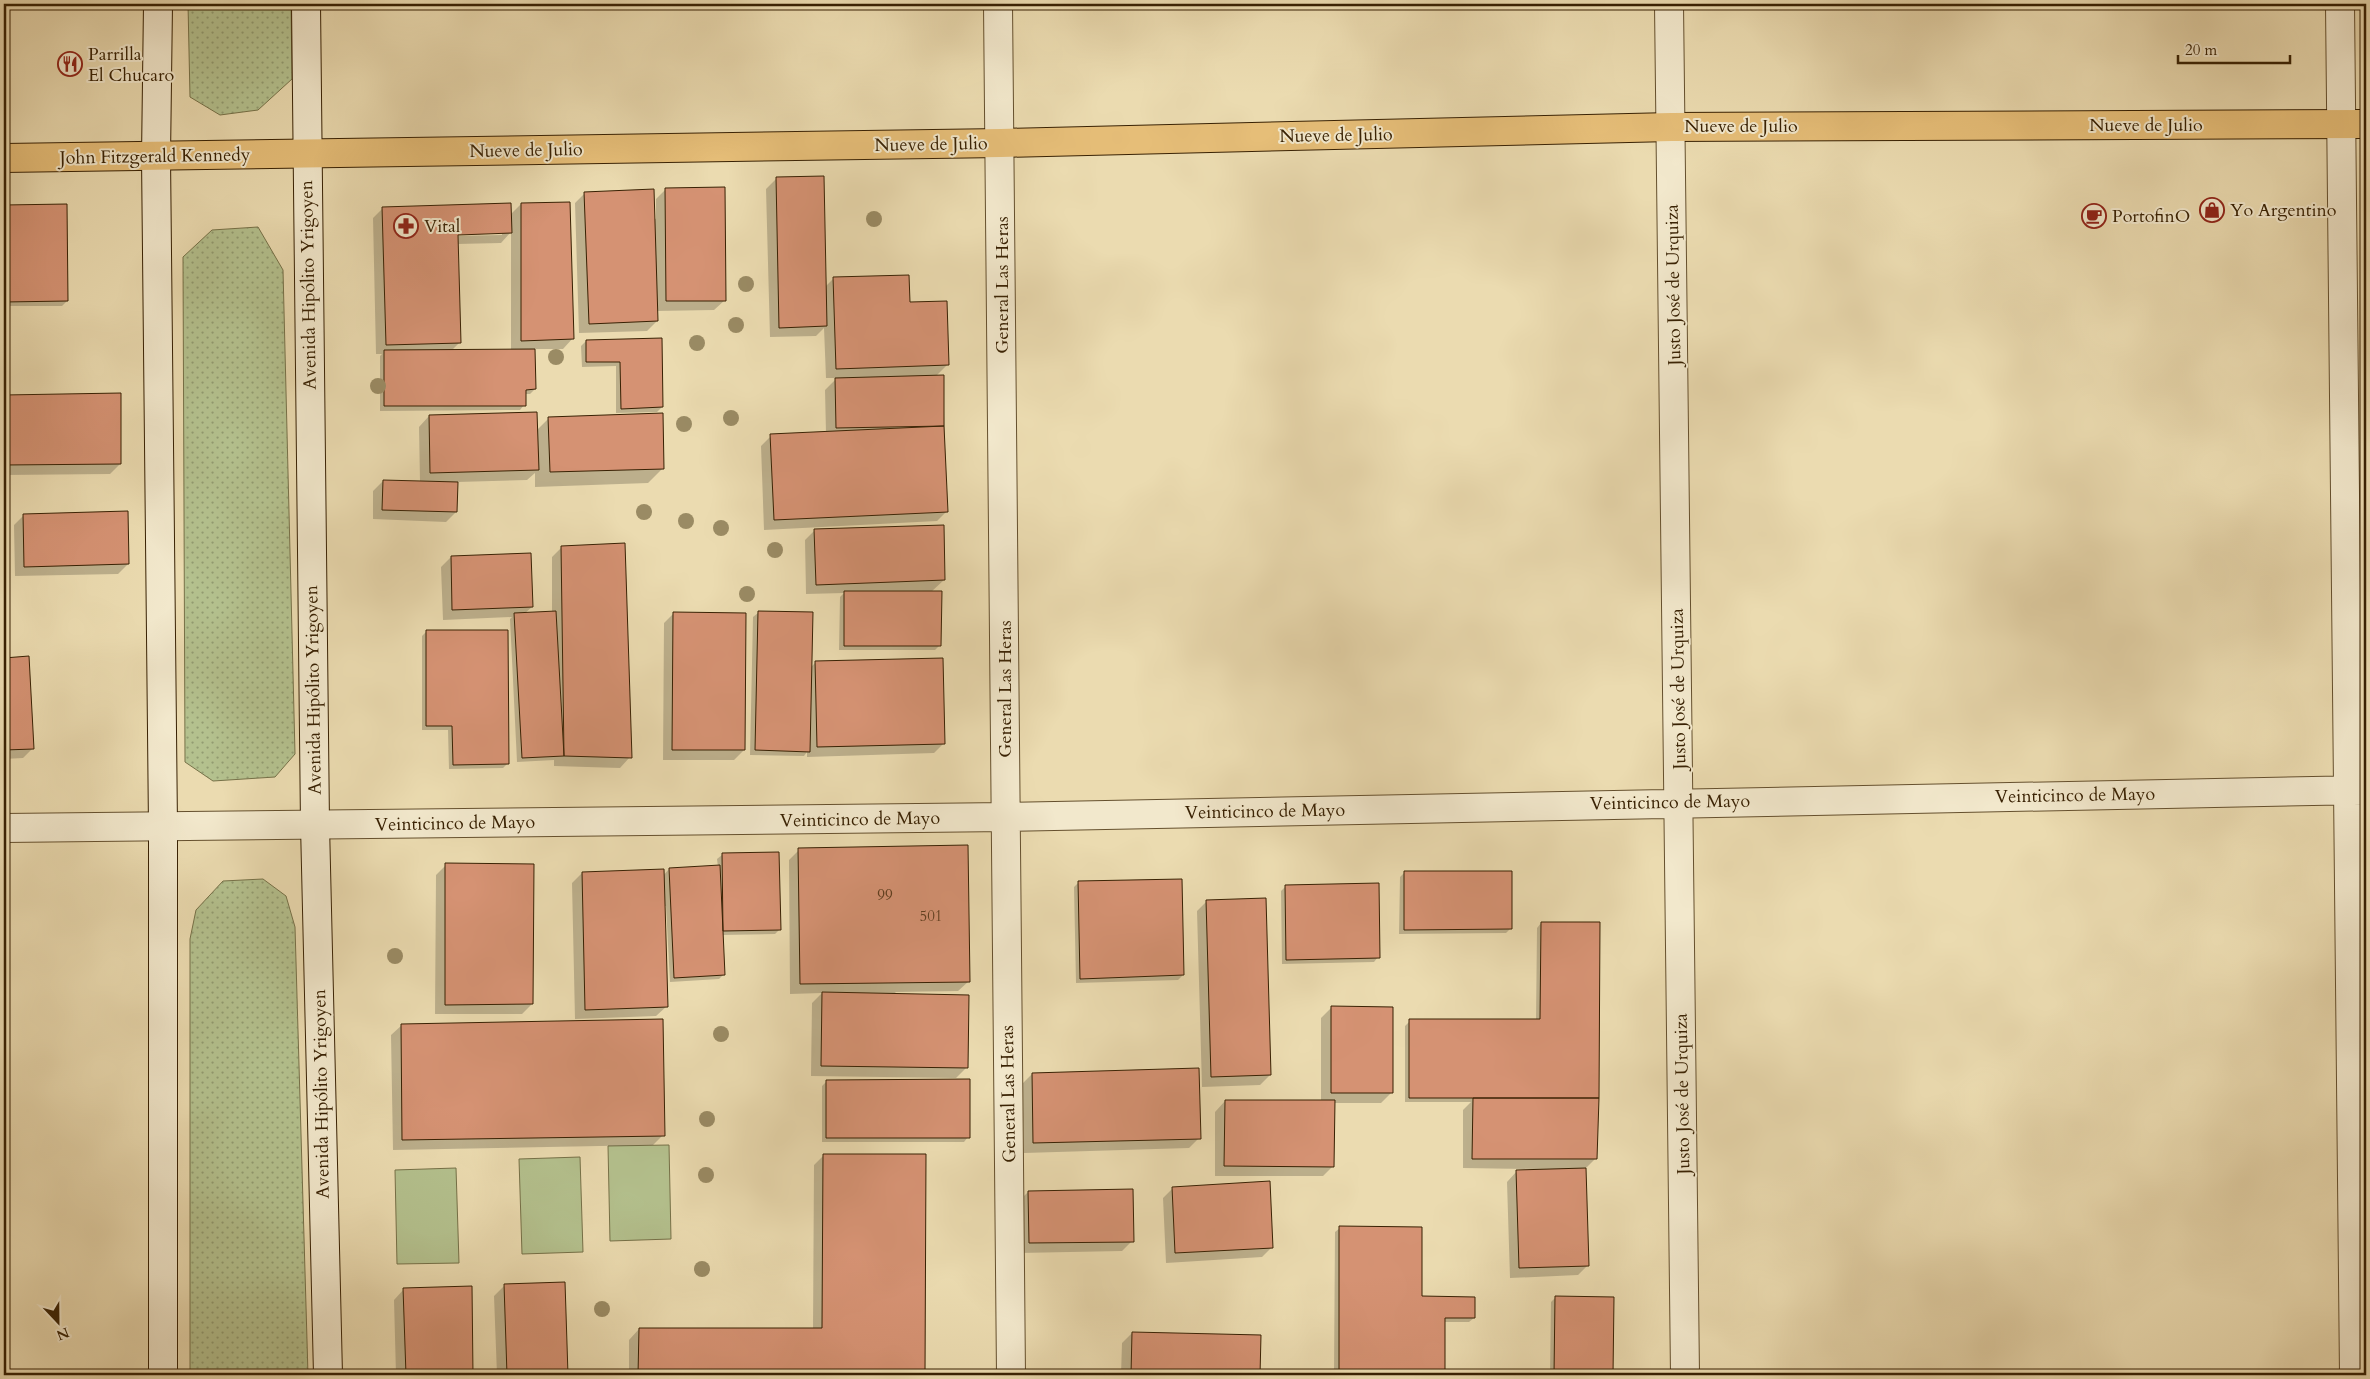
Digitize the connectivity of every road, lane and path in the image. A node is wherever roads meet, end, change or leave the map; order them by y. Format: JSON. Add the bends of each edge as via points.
{"nodes":[{"id":1,"x":158,"y":4,"type":"edge"},
{"id":2,"x":306,"y":4,"type":"edge"},
{"id":3,"x":998,"y":4,"type":"edge"},
{"id":4,"x":1669,"y":4,"type":"edge"},
{"id":5,"x":2340,"y":4,"type":"edge"},
{"id":6,"x":2354,"y":124,"type":"edge"},
{"id":7,"x":1671,"y":127,"type":"junction"},
{"id":8,"x":1000,"y":143,"type":"junction"},
{"id":9,"x":306,"y":153,"type":"junction"},
{"id":10,"x":156,"y":157,"type":"junction"},
{"id":11,"x":4,"y":158,"type":"edge"},
{"id":12,"x":2358,"y":790,"type":"edge"},
{"id":13,"x":1679,"y":802,"type":"junction"},
{"id":14,"x":1006,"y":817,"type":"junction"},
{"id":15,"x":315,"y":825,"type":"junction"},
{"id":16,"x":163,"y":827,"type":"junction"},
{"id":17,"x":4,"y":828,"type":"edge"},
{"id":18,"x":163,"y":1375,"type":"edge"},
{"id":19,"x":328,"y":1375,"type":"edge"},
{"id":20,"x":1011,"y":1375,"type":"edge"},
{"id":21,"x":1685,"y":1375,"type":"edge"},
{"id":22,"x":2354,"y":1375,"type":"edge"}],
"edges":[{"from":1,"to":10,"type":"street"},
{"from":2,"to":9,"type":"street","name":"Avenida Hipólito Yrigoyen"},
{"from":3,"to":8,"type":"street","name":"General Las Heras"},
{"from":4,"to":7,"type":"street","name":"Justo José de Urquiza"},
{"from":5,"to":6,"type":"street"},
{"from":6,"to":7,"type":"main road","name":"Nueve de Julio"},
{"from":6,"to":12,"type":"street"},
{"from":7,"to":8,"type":"main road","name":"Nueve de Julio"},
{"from":7,"to":13,"type":"street","name":"Justo José de Urquiza"},
{"from":8,"to":9,"type":"main road","name":"Nueve de Julio"},
{"from":8,"to":14,"type":"street","name":"General Las Heras"},
{"from":9,"to":10,"type":"main road","name":"John Fitzgerald Kennedy"},
{"from":9,"to":15,"type":"street","name":"Avenida Hipólito Yrigoyen"},
{"from":10,"to":11,"type":"main road","name":"John Fitzgerald Kennedy"},
{"from":10,"to":16,"type":"street"},
{"from":12,"to":13,"type":"street","name":"Veinticinco de Mayo"},
{"from":12,"to":22,"type":"street"},
{"from":13,"to":14,"type":"street","name":"Veinticinco de Mayo"},
{"from":13,"to":21,"type":"street","name":"Justo José de Urquiza"},
{"from":14,"to":15,"type":"street","name":"Veinticinco de Mayo"},
{"from":14,"to":20,"type":"street","name":"General Las Heras"},
{"from":15,"to":16,"type":"street","name":"Veinticinco de Mayo"},
{"from":15,"to":19,"type":"street","name":"Avenida Hipólito Yrigoyen"},
{"from":16,"to":17,"type":"street","name":"Veinticinco de Mayo"},
{"from":16,"to":18,"type":"street"}]}
